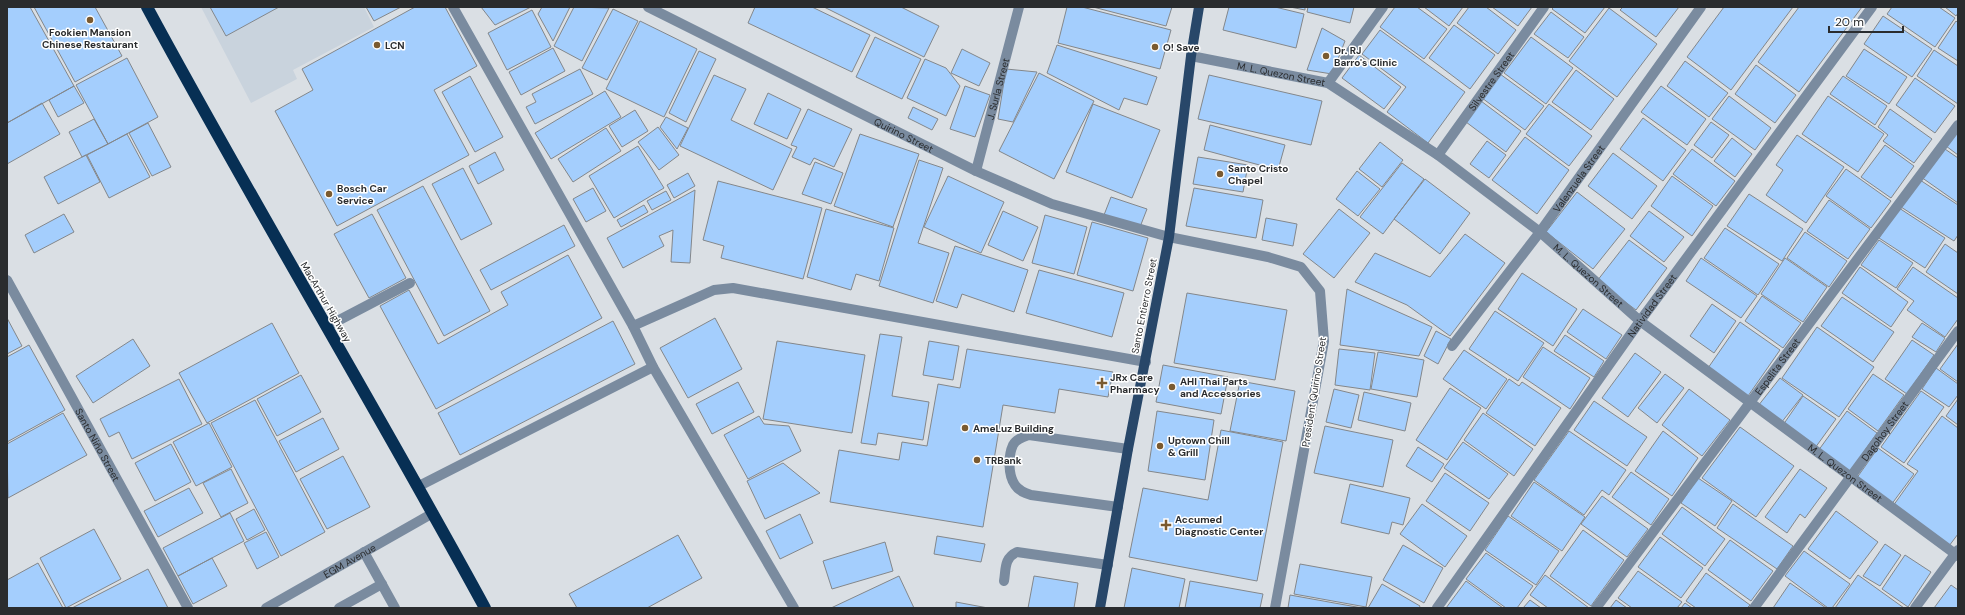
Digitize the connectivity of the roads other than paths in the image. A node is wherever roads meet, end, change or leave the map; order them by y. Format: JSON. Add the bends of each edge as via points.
{"nodes":[{"id":1,"x":148,"y":7,"type":"edge"},
{"id":2,"x":453,"y":7,"type":"edge"},
{"id":3,"x":648,"y":7,"type":"edge"},
{"id":4,"x":1019,"y":7,"type":"edge"},
{"id":5,"x":1199,"y":7,"type":"edge"},
{"id":6,"x":1382,"y":7,"type":"edge"},
{"id":7,"x":1544,"y":7,"type":"edge"},
{"id":8,"x":1701,"y":7,"type":"edge"},
{"id":9,"x":1872,"y":7,"type":"edge"},
{"id":10,"x":1191,"y":56,"type":"junction"},
{"id":11,"x":1328,"y":83,"type":"junction"},
{"id":12,"x":1958,"y":125,"type":"edge"},
{"id":13,"x":1438,"y":155,"type":"junction"},
{"id":14,"x":976,"y":171,"type":"junction"},
{"id":15,"x":1540,"y":232,"type":"junction"},
{"id":16,"x":1169,"y":237,"type":"junction"},
{"id":17,"x":7,"y":280,"type":"edge"},
{"id":18,"x":410,"y":283,"type":"dead end"},
{"id":19,"x":1640,"y":321,"type":"junction"},
{"id":20,"x":633,"y":326,"type":"junction"},
{"id":21,"x":326,"y":327,"type":"junction"},
{"id":22,"x":1958,"y":331,"type":"edge"},
{"id":23,"x":1452,"y":346,"type":"dead end"},
{"id":24,"x":1146,"y":362,"type":"junction"},
{"id":25,"x":653,"y":367,"type":"junction"},
{"id":26,"x":1750,"y":402,"type":"junction"},
{"id":27,"x":1128,"y":449,"type":"junction"},
{"id":28,"x":1850,"y":477,"type":"junction"},
{"id":29,"x":419,"y":486,"type":"junction"},
{"id":30,"x":1118,"y":507,"type":"junction"},
{"id":31,"x":434,"y":513,"type":"junction"},
{"id":32,"x":364,"y":552,"type":"junction"},
{"id":33,"x":1957,"y":554,"type":"edge"},
{"id":34,"x":1108,"y":565,"type":"junction"},
{"id":35,"x":1004,"y":582,"type":"dead end"},
{"id":36,"x":382,"y":584,"type":"junction"},
{"id":37,"x":188,"y":608,"type":"edge"},
{"id":38,"x":266,"y":608,"type":"edge"},
{"id":39,"x":339,"y":608,"type":"edge"},
{"id":40,"x":395,"y":608,"type":"edge"},
{"id":41,"x":486,"y":608,"type":"edge"},
{"id":42,"x":794,"y":608,"type":"edge"},
{"id":43,"x":1100,"y":608,"type":"edge"},
{"id":44,"x":1275,"y":608,"type":"edge"},
{"id":45,"x":1437,"y":608,"type":"edge"},
{"id":46,"x":1596,"y":608,"type":"edge"},
{"id":47,"x":1754,"y":608,"type":"edge"},
{"id":48,"x":1915,"y":608,"type":"edge"}],
"edges":[{"from":1,"to":21,"type":"highway","name":"MacArthur Highway","via":[[197,100]]},
{"from":2,"to":20,"type":"street"},
{"from":3,"to":14,"type":"street","name":"Quirino Street"},
{"from":4,"to":14,"type":"street","name":"J. Surla Street"},
{"from":5,"to":10,"type":"main road","name":"Santo Entierro Street"},
{"from":6,"to":11,"type":"street"},
{"from":7,"to":13,"type":"street","name":"Silvestre Street"},
{"from":8,"to":15,"type":"street","name":"Valenzuela Street"},
{"from":9,"to":19,"type":"street","name":"Natividad Street"},
{"from":10,"to":11,"type":"street","name":"M. L. Quezon Street"},
{"from":10,"to":16,"type":"main road","name":"Santo Entierro Street"},
{"from":11,"to":13,"type":"street","name":"M. L. Quezon Street"},
{"from":12,"to":26,"type":"street","name":"Espelita Street"},
{"from":13,"to":15,"type":"street","name":"M. L. Quezon Street"},
{"from":14,"to":16,"type":"street","name":"Quirino Street","via":[[1052,204]]},
{"from":15,"to":19,"type":"street","name":"M. L. Quezon Street"},
{"from":15,"to":23,"type":"street","name":"Valenzuela Street"},
{"from":16,"to":24,"type":"main road","name":"Santo Entierro Street"},
{"from":16,"to":44,"type":"street","name":"President Quirino Street","via":[[1268,257],[1301,267],[1320,291],[1324,341]]},
{"from":17,"to":37,"type":"street","name":"Santo Niño Street"},
{"from":18,"to":21,"type":"street"},
{"from":19,"to":26,"type":"street","name":"M. L. Quezon Street"},
{"from":19,"to":45,"type":"street","name":"Natividad Street"},
{"from":20,"to":24,"type":"street","via":[[714,290],[733,288]]},
{"from":20,"to":25,"type":"street"},
{"from":21,"to":29,"type":"highway","name":"MacArthur Highway"},
{"from":22,"to":28,"type":"street","name":"Dagohoy Street"},
{"from":24,"to":27,"type":"main road","name":"Santo Entierro Street"},
{"from":25,"to":29,"type":"street"},
{"from":25,"to":42,"type":"street"},
{"from":26,"to":28,"type":"street","name":"M. L. Quezon Street"},
{"from":26,"to":46,"type":"street","name":"Espelita Street"},
{"from":27,"to":30,"type":"main road","name":"Santo Entierro Street"},
{"from":27,"to":30,"type":"street","via":[[1029,435],[1020,438],[1013,445],[1009,464],[1014,485],[1031,495]]},
{"from":28,"to":33,"type":"street","name":"M. L. Quezon Street"},
{"from":28,"to":47,"type":"street","name":"Dagohoy Street"},
{"from":29,"to":31,"type":"highway","name":"MacArthur Highway"},
{"from":30,"to":34,"type":"main road","name":"Santo Entierro Street"},
{"from":31,"to":32,"type":"street","name":"EGM Avenue"},
{"from":31,"to":41,"type":"highway","name":"MacArthur Highway"},
{"from":32,"to":36,"type":"street"},
{"from":32,"to":38,"type":"street","name":"EGM Avenue"},
{"from":33,"to":48,"type":"street"},
{"from":34,"to":35,"type":"street","via":[[1017,552],[1006,560]]},
{"from":34,"to":43,"type":"main road","name":"Santo Entierro Street"},
{"from":36,"to":39,"type":"street"},
{"from":36,"to":40,"type":"street"}]}
